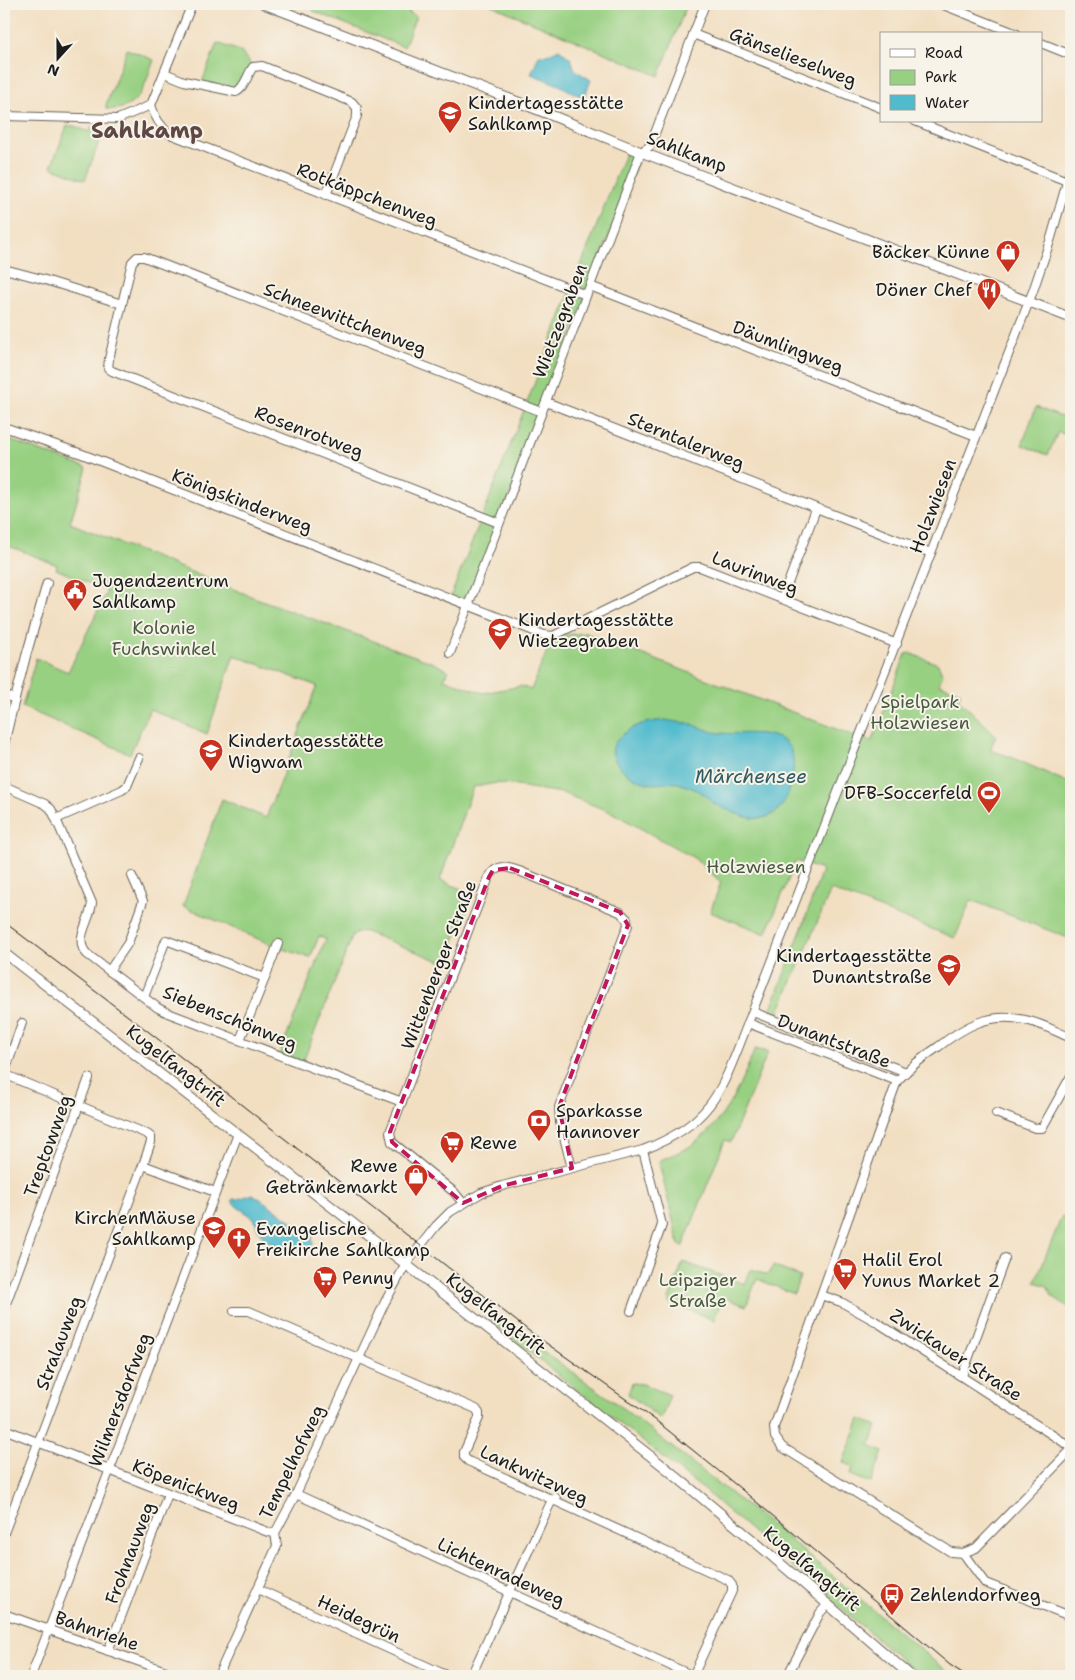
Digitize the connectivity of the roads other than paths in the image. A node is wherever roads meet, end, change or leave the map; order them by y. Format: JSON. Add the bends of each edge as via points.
{"nodes":[{"id":1,"x":192,"y":4,"type":"edge"},
{"id":2,"x":264,"y":4,"type":"edge"},
{"id":3,"x":705,"y":4,"type":"edge"},
{"id":4,"x":941,"y":4,"type":"edge"},
{"id":5,"x":1012,"y":32,"type":"edge"},
{"id":6,"x":693,"y":34,"type":"junction"},
{"id":7,"x":1042,"y":43,"type":"edge"},
{"id":8,"x":1071,"y":55,"type":"edge"},
{"id":9,"x":165,"y":73,"type":"junction"},
{"id":10,"x":151,"y":105,"type":"junction"},
{"id":11,"x":880,"y":108,"type":"edge"},
{"id":12,"x":4,"y":116,"type":"edge"},
{"id":13,"x":918,"y":122,"type":"edge"},
{"id":14,"x":641,"y":152,"type":"junction"},
{"id":15,"x":1071,"y":168,"type":"edge"},
{"id":16,"x":1067,"y":181,"type":"junction"},
{"id":17,"x":326,"y":195,"type":"junction"},
{"id":18,"x":4,"y":269,"type":"edge"},
{"id":19,"x":590,"y":286,"type":"junction"},
{"id":20,"x":586,"y":296,"type":"junction"},
{"id":21,"x":1028,"y":302,"type":"junction"},
{"id":22,"x":122,"y":304,"type":"junction"},
{"id":23,"x":1071,"y":318,"type":"edge"},
{"id":24,"x":546,"y":402,"type":"junction"},
{"id":25,"x":542,"y":412,"type":"junction"},
{"id":26,"x":4,"y":428,"type":"edge"},
{"id":27,"x":976,"y":436,"type":"junction"},
{"id":28,"x":816,"y":509,"type":"junction"},
{"id":29,"x":499,"y":523,"type":"junction"},
{"id":30,"x":931,"y":553,"type":"junction"},
{"id":31,"x":47,"y":583,"type":"dead end"},
{"id":32,"x":782,"y":599,"type":"junction"},
{"id":33,"x":468,"y":605,"type":"junction"},
{"id":34,"x":896,"y":644,"type":"junction"},
{"id":35,"x":450,"y":653,"type":"dead end"},
{"id":36,"x":4,"y":695,"type":"edge"},
{"id":37,"x":15,"y":699,"type":"junction"},
{"id":38,"x":4,"y":744,"type":"edge"},
{"id":39,"x":139,"y":758,"type":"dead end"},
{"id":40,"x":4,"y":786,"type":"edge"},
{"id":41,"x":56,"y":819,"type":"junction"},
{"id":42,"x":132,"y":876,"type":"dead end"},
{"id":43,"x":278,"y":944,"type":"dead end"},
{"id":44,"x":4,"y":954,"type":"edge"},
{"id":45,"x":109,"y":971,"type":"junction"},
{"id":46,"x":265,"y":978,"type":"junction"},
{"id":47,"x":144,"y":997,"type":"junction"},
{"id":48,"x":753,"y":1012,"type":"junction"},
{"id":49,"x":22,"y":1023,"type":"dead end"},
{"id":50,"x":748,"y":1023,"type":"junction"},
{"id":51,"x":1071,"y":1038,"type":"edge"},
{"id":52,"x":240,"y":1040,"type":"junction"},
{"id":53,"x":906,"y":1072,"type":"junction"},
{"id":54,"x":4,"y":1074,"type":"edge"},
{"id":55,"x":1071,"y":1076,"type":"edge"},
{"id":56,"x":89,"y":1078,"type":"dead end"},
{"id":57,"x":897,"y":1081,"type":"junction"},
{"id":58,"x":402,"y":1102,"type":"junction"},
{"id":59,"x":79,"y":1105,"type":"junction"},
{"id":60,"x":996,"y":1113,"type":"dead end"},
{"id":61,"x":238,"y":1134,"type":"junction"},
{"id":62,"x":642,"y":1150,"type":"junction"},
{"id":63,"x":143,"y":1165,"type":"junction"},
{"id":64,"x":572,"y":1168,"type":"junction"},
{"id":65,"x":215,"y":1192,"type":"junction"},
{"id":66,"x":463,"y":1203,"type":"junction"},
{"id":67,"x":1005,"y":1258,"type":"dead end"},
{"id":68,"x":406,"y":1264,"type":"junction"},
{"id":69,"x":821,"y":1295,"type":"junction"},
{"id":70,"x":4,"y":1309,"type":"edge"},
{"id":71,"x":234,"y":1311,"type":"dead end"},
{"id":72,"x":631,"y":1311,"type":"dead end"},
{"id":73,"x":359,"y":1357,"type":"junction"},
{"id":74,"x":962,"y":1376,"type":"junction"},
{"id":75,"x":4,"y":1429,"type":"edge"},
{"id":76,"x":37,"y":1442,"type":"junction"},
{"id":77,"x":1071,"y":1448,"type":"edge"},
{"id":78,"x":109,"y":1471,"type":"junction"},
{"id":79,"x":168,"y":1494,"type":"junction"},
{"id":80,"x":296,"y":1494,"type":"junction"},
{"id":81,"x":555,"y":1500,"type":"junction"},
{"id":82,"x":4,"y":1532,"type":"edge"},
{"id":83,"x":275,"y":1533,"type":"junction"},
{"id":84,"x":963,"y":1553,"type":"junction"},
{"id":85,"x":258,"y":1589,"type":"junction"},
{"id":86,"x":509,"y":1593,"type":"junction"},
{"id":87,"x":828,"y":1604,"type":"junction"},
{"id":88,"x":4,"y":1614,"type":"edge"},
{"id":89,"x":1070,"y":1616,"type":"dead end"},
{"id":90,"x":49,"y":1630,"type":"junction"},
{"id":91,"x":108,"y":1651,"type":"junction"},
{"id":92,"x":31,"y":1676,"type":"edge"},
{"id":93,"x":180,"y":1676,"type":"edge"},
{"id":94,"x":218,"y":1676,"type":"edge"},
{"id":95,"x":448,"y":1676,"type":"edge"},
{"id":96,"x":471,"y":1676,"type":"edge"},
{"id":97,"x":693,"y":1676,"type":"edge"},
{"id":98,"x":786,"y":1676,"type":"edge"},
{"id":99,"x":911,"y":1676,"type":"edge"}],
"edges":[{"from":1,"to":9,"type":"street"},
{"from":2,"to":14,"type":"street","name":"Sahlkamp"},
{"from":3,"to":6,"type":"street","name":"Wietzegraben"},
{"from":4,"to":5,"type":"street"},
{"from":6,"to":11,"type":"street","name":"Gänselieselweg"},
{"from":6,"to":14,"type":"street","name":"Wietzegraben","via":[[650,146]]},
{"from":7,"to":8,"type":"street"},
{"from":9,"to":10,"type":"street"},
{"from":9,"to":17,"type":"street","via":[[184,81],[236,92],[253,67],[262,66],[352,102],[357,108],[357,116]]},
{"from":10,"to":12,"type":"street","via":[[118,119]]},
{"from":10,"to":17,"type":"street","name":"Rotkäppchenweg","via":[[154,117],[170,134]]},
{"from":13,"to":16,"type":"street"},
{"from":14,"to":19,"type":"street","name":"Wietzegraben"},
{"from":14,"to":21,"type":"street","name":"Sahlkamp"},
{"from":15,"to":16,"type":"street","name":"Holzwiesen"},
{"from":16,"to":21,"type":"street","name":"Holzwiesen"},
{"from":17,"to":20,"type":"street","name":"Rotkäppchenweg"},
{"from":18,"to":22,"type":"street"},
{"from":19,"to":20,"type":"street","name":"Wietzegraben"},
{"from":19,"to":27,"type":"street","name":"Däumlingweg"},
{"from":20,"to":24,"type":"street","name":"Wietzegraben"},
{"from":21,"to":23,"type":"street","name":"Sahlkamp"},
{"from":21,"to":27,"type":"street","name":"Holzwiesen"},
{"from":22,"to":25,"type":"street","name":"Schneewittchenweg","via":[[132,262],[137,257],[144,257]]},
{"from":22,"to":29,"type":"street","name":"Rosenrotweg","via":[[108,368],[112,372]]},
{"from":24,"to":25,"type":"street","name":"Wietzegraben"},
{"from":24,"to":28,"type":"street","name":"Sterntalerweg"},
{"from":25,"to":29,"type":"street","name":"Wietzegraben"},
{"from":26,"to":33,"type":"street","name":"Königskinderweg","via":[[82,454]]},
{"from":27,"to":30,"type":"street","name":"Holzwiesen"},
{"from":28,"to":30,"type":"street","name":"Sterntalerweg"},
{"from":28,"to":32,"type":"street"},
{"from":29,"to":33,"type":"street","name":"Wietzegraben"},
{"from":30,"to":34,"type":"street","name":"Holzwiesen"},
{"from":31,"to":37,"type":"street"},
{"from":32,"to":33,"type":"street","name":"Laurinweg","via":[[693,566],[553,636]]},
{"from":32,"to":34,"type":"street","name":"Laurinweg"},
{"from":33,"to":35,"type":"street","name":"Wietzegraben"},
{"from":34,"to":48,"type":"street","name":"Holzwiesen"},
{"from":36,"to":37,"type":"street"},
{"from":37,"to":38,"type":"street"},
{"from":39,"to":41,"type":"street","via":[[127,786],[122,790]]},
{"from":40,"to":41,"type":"street","name":"Siebenschönweg","via":[[45,804]]},
{"from":41,"to":45,"type":"street","name":"Siebenschönweg","via":[[92,903],[80,941],[81,949]]},
{"from":42,"to":45,"type":"street","via":[[143,901],[128,943]]},
{"from":43,"to":46,"type":"street"},
{"from":44,"to":61,"type":"street","name":"Kugelfangtrift"},
{"from":45,"to":47,"type":"street","name":"Siebenschönweg"},
{"from":46,"to":47,"type":"street","via":[[166,940]]},
{"from":46,"to":52,"type":"street"},
{"from":47,"to":52,"type":"street","name":"Siebenschönweg","via":[[168,1013]]},
{"from":48,"to":50,"type":"street","name":"Holzwiesen"},
{"from":48,"to":53,"type":"street","name":"Dunantstraße"},
{"from":49,"to":54,"type":"street"},
{"from":50,"to":57,"type":"street","name":"Dunantstraße"},
{"from":50,"to":62,"type":"street","name":"Holzwiesen","via":[[724,1084],[706,1111],[676,1136]]},
{"from":51,"to":53,"type":"street","name":"Dunantstraße","via":[[1026,1020],[990,1018],[957,1032]]},
{"from":52,"to":58,"type":"street","name":"Siebenschönweg"},
{"from":53,"to":57,"type":"street","name":"Dunantstraße"},
{"from":54,"to":59,"type":"street"},
{"from":55,"to":60,"type":"street","via":[[1042,1128]]},
{"from":56,"to":59,"type":"street","name":"Treptowweg"},
{"from":57,"to":69,"type":"street"},
{"from":58,"to":64,"type":"street","name":"Wittenberger Straße","via":[[489,877],[493,870],[502,867],[527,874],[620,912],[628,925],[559,1106]]},
{"from":58,"to":66,"type":"street","name":"Wittenberger Straße","via":[[390,1132],[392,1142]]},
{"from":59,"to":63,"type":"street","name":"Stralauweg","via":[[151,1137]]},
{"from":59,"to":70,"type":"street","name":"Treptowweg"},
{"from":61,"to":65,"type":"street","name":"Wilmersdorfweg"},
{"from":61,"to":68,"type":"street","name":"Kugelfangtrift"},
{"from":62,"to":64,"type":"street","name":"Holzwiesen"},
{"from":62,"to":72,"type":"street","via":[[662,1225]]},
{"from":63,"to":65,"type":"street"},
{"from":63,"to":76,"type":"street","name":"Stralauweg"},
{"from":64,"to":66,"type":"street","name":"Holzwiesen","via":[[502,1186]]},
{"from":65,"to":78,"type":"street","name":"Wilmersdorfweg"},
{"from":66,"to":68,"type":"street","name":"Holzwiesen","via":[[436,1226]]},
{"from":67,"to":74,"type":"street"},
{"from":68,"to":73,"type":"street","name":"Tempelhofweg"},
{"from":68,"to":87,"type":"street","name":"Kugelfangtrift","via":[[666,1469]]},
{"from":69,"to":74,"type":"street","name":"Zwickauer Straße","via":[[875,1321]]},
{"from":69,"to":84,"type":"street","via":[[774,1428],[775,1437],[782,1447],[951,1552]]},
{"from":71,"to":73,"type":"street","name":"Lankwitzweg","via":[[249,1311]]},
{"from":73,"to":80,"type":"street","name":"Tempelhofweg"},
{"from":73,"to":81,"type":"street","name":"Lankwitzweg","via":[[476,1409],[480,1413],[479,1418],[464,1458]]},
{"from":74,"to":77,"type":"street","name":"Zwickauer Straße"},
{"from":75,"to":76,"type":"street","name":"Köpenickweg"},
{"from":76,"to":78,"type":"street","name":"Köpenickweg"},
{"from":76,"to":82,"type":"street","name":"Stralauweg"},
{"from":77,"to":84,"type":"street","via":[[976,1548]]},
{"from":78,"to":79,"type":"street","name":"Köpenickweg"},
{"from":78,"to":90,"type":"street","name":"Wilmersdorfweg"},
{"from":79,"to":83,"type":"street","name":"Köpenickweg"},
{"from":79,"to":91,"type":"street","name":"Frohnauweg"},
{"from":80,"to":83,"type":"street","name":"Tempelhofweg"},
{"from":80,"to":86,"type":"street","name":"Lichtenradeweg"},
{"from":81,"to":86,"type":"street","via":[[550,1504]]},
{"from":81,"to":97,"type":"street","name":"Lankwitzweg","via":[[728,1580],[732,1585]]},
{"from":83,"to":85,"type":"street","name":"Tempelhofweg","via":[[277,1546]]},
{"from":84,"to":89,"type":"street","via":[[985,1583]]},
{"from":85,"to":94,"type":"street","name":"Tempelhofweg"},
{"from":85,"to":95,"type":"street","name":"Heidegrün"},
{"from":86,"to":96,"type":"street"},
{"from":86,"to":97,"type":"street","name":"Lichtenradeweg"},
{"from":87,"to":98,"type":"street"},
{"from":87,"to":99,"type":"street","name":"Kugelfangtrift"},
{"from":88,"to":90,"type":"street","name":"Bahnriehe"},
{"from":90,"to":91,"type":"street","name":"Bahnriehe"},
{"from":90,"to":92,"type":"street","name":"Wilmersdorfweg"},
{"from":91,"to":93,"type":"street","name":"Bahnriehe"}]}
